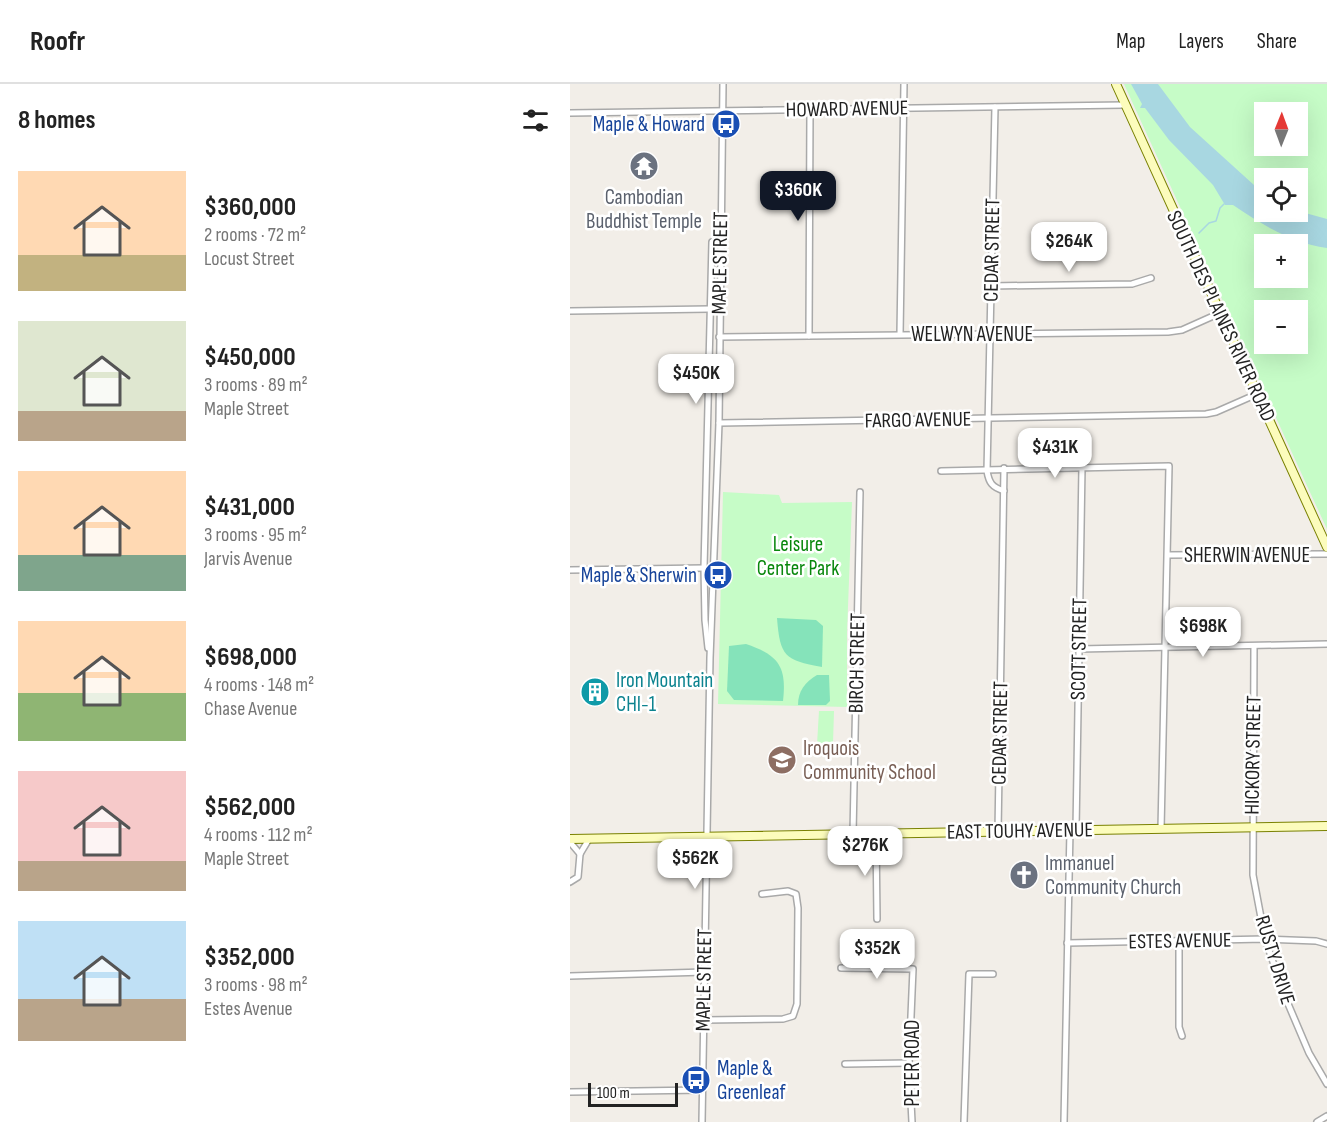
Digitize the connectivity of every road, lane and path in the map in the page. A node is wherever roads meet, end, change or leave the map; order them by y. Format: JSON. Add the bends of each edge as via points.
{"nodes":[{"id":1,"x":723,"y":84,"type":"edge"},
{"id":2,"x":904,"y":84,"type":"edge"},
{"id":3,"x":1116,"y":84,"type":"edge"},
{"id":4,"x":1124,"y":105,"type":"junction"},
{"id":5,"x":995,"y":107,"type":"junction"},
{"id":6,"x":904,"y":108,"type":"junction"},
{"id":7,"x":810,"y":110,"type":"junction"},
{"id":8,"x":723,"y":111,"type":"junction"},
{"id":9,"x":570,"y":113,"type":"edge"},
{"id":10,"x":712,"y":242,"type":"dead end"},
{"id":11,"x":1151,"y":278,"type":"dead end"},
{"id":12,"x":991,"y":286,"type":"junction"},
{"id":13,"x":710,"y":309,"type":"junction"},
{"id":14,"x":570,"y":311,"type":"edge"},
{"id":15,"x":1220,"y":313,"type":"junction"},
{"id":16,"x":900,"y":334,"type":"junction"},
{"id":17,"x":990,"y":334,"type":"junction"},
{"id":18,"x":719,"y":336,"type":"junction"},
{"id":19,"x":809,"y":336,"type":"junction"},
{"id":20,"x":1257,"y":394,"type":"junction"},
{"id":21,"x":988,"y":419,"type":"junction"},
{"id":22,"x":719,"y":423,"type":"junction"},
{"id":23,"x":1082,"y":467,"type":"junction"},
{"id":24,"x":1004,"y":468,"type":"junction"},
{"id":25,"x":941,"y":471,"type":"dead end"},
{"id":26,"x":987,"y":471,"type":"junction"},
{"id":27,"x":1004,"y":491,"type":"junction"},
{"id":28,"x":860,"y":492,"type":"dead end"},
{"id":29,"x":1327,"y":547,"type":"edge"},
{"id":30,"x":1327,"y":554,"type":"edge"},
{"id":31,"x":1168,"y":555,"type":"junction"},
{"id":32,"x":704,"y":568,"type":"junction"},
{"id":33,"x":570,"y":570,"type":"edge"},
{"id":34,"x":1327,"y":644,"type":"edge"},
{"id":35,"x":1254,"y":646,"type":"junction"},
{"id":36,"x":1164,"y":647,"type":"junction"},
{"id":37,"x":1078,"y":649,"type":"junction"},
{"id":38,"x":710,"y":658,"type":"junction"},
{"id":39,"x":1327,"y":826,"type":"edge"},
{"id":40,"x":1253,"y":827,"type":"junction"},
{"id":41,"x":1161,"y":829,"type":"junction"},
{"id":42,"x":1073,"y":830,"type":"junction"},
{"id":43,"x":998,"y":832,"type":"junction"},
{"id":44,"x":854,"y":834,"type":"junction"},
{"id":45,"x":876,"y":834,"type":"junction"},
{"id":46,"x":707,"y":836,"type":"junction"},
{"id":47,"x":589,"y":839,"type":"junction"},
{"id":48,"x":570,"y":841,"type":"edge"},
{"id":49,"x":580,"y":855,"type":"junction"},
{"id":50,"x":570,"y":882,"type":"edge"},
{"id":51,"x":762,"y":894,"type":"dead end"},
{"id":52,"x":877,"y":919,"type":"dead end"},
{"id":53,"x":1265,"y":939,"type":"junction"},
{"id":54,"x":1179,"y":941,"type":"junction"},
{"id":55,"x":1068,"y":944,"type":"junction"},
{"id":56,"x":1327,"y":944,"type":"edge"},
{"id":57,"x":841,"y":968,"type":"dead end"},
{"id":58,"x":705,"y":972,"type":"junction"},
{"id":59,"x":993,"y":974,"type":"dead end"},
{"id":60,"x":570,"y":975,"type":"edge"},
{"id":61,"x":704,"y":1020,"type":"junction"},
{"id":62,"x":1182,"y":1036,"type":"dead end"},
{"id":63,"x":845,"y":1064,"type":"dead end"},
{"id":64,"x":909,"y":1064,"type":"junction"},
{"id":65,"x":1327,"y":1083,"type":"edge"},
{"id":66,"x":702,"y":1090,"type":"junction"},
{"id":67,"x":570,"y":1092,"type":"edge"},
{"id":68,"x":1327,"y":1116,"type":"edge"},
{"id":69,"x":702,"y":1122,"type":"edge"},
{"id":70,"x":912,"y":1122,"type":"edge"},
{"id":71,"x":964,"y":1122,"type":"edge"},
{"id":72,"x":1064,"y":1122,"type":"edge"},
{"id":73,"x":1317,"y":1122,"type":"edge"}],
"edges":[{"from":1,"to":8,"type":"street","name":"MAPLE STREET"},
{"from":2,"to":6,"type":"street"},
{"from":3,"to":4,"type":"main road","name":"SOUTH DES PLAINES RIVER ROAD"},
{"from":4,"to":5,"type":"street","name":"HOWARD AVENUE"},
{"from":4,"to":15,"type":"main road","name":"SOUTH DES PLAINES RIVER ROAD"},
{"from":5,"to":6,"type":"street","name":"HOWARD AVENUE"},
{"from":5,"to":12,"type":"street","name":"CEDAR STREET"},
{"from":6,"to":7,"type":"street","name":"HOWARD AVENUE"},
{"from":6,"to":16,"type":"street"},
{"from":7,"to":8,"type":"street","name":"HOWARD AVENUE"},
{"from":7,"to":19,"type":"street"},
{"from":8,"to":9,"type":"street","name":"HOWARD AVENUE"},
{"from":8,"to":18,"type":"street","name":"MAPLE STREET"},
{"from":10,"to":13,"type":"street","name":"MAPLE STREET"},
{"from":11,"to":12,"type":"street","via":[[1132,284]]},
{"from":12,"to":17,"type":"street","name":"CEDAR STREET"},
{"from":13,"to":14,"type":"street"},
{"from":13,"to":32,"type":"street","name":"MAPLE STREET"},
{"from":15,"to":17,"type":"street","name":"WELWYN AVENUE","via":[[1168,332]]},
{"from":15,"to":20,"type":"main road","name":"SOUTH DES PLAINES RIVER ROAD"},
{"from":16,"to":17,"type":"street","name":"WELWYN AVENUE"},
{"from":16,"to":19,"type":"street","name":"WELWYN AVENUE"},
{"from":17,"to":21,"type":"street","name":"CEDAR STREET"},
{"from":18,"to":19,"type":"street","name":"WELWYN AVENUE"},
{"from":18,"to":22,"type":"street","name":"MAPLE STREET"},
{"from":20,"to":21,"type":"street","name":"FARGO AVENUE","via":[[1206,414]]},
{"from":20,"to":29,"type":"main road","name":"SOUTH DES PLAINES RIVER ROAD"},
{"from":21,"to":22,"type":"street","name":"FARGO AVENUE"},
{"from":21,"to":26,"type":"street","name":"CEDAR STREET"},
{"from":22,"to":38,"type":"street","name":"MAPLE STREET"},
{"from":23,"to":24,"type":"street"},
{"from":23,"to":31,"type":"street","via":[[1169,466]]},
{"from":23,"to":37,"type":"street","name":"SCOTT STREET"},
{"from":24,"to":26,"type":"street"},
{"from":24,"to":27,"type":"street","name":"CEDAR STREET"},
{"from":25,"to":26,"type":"street"},
{"from":26,"to":27,"type":"street","via":[[994,488]]},
{"from":27,"to":43,"type":"street","name":"CEDAR STREET"},
{"from":28,"to":44,"type":"street","name":"BIRCH STREET"},
{"from":30,"to":31,"type":"street","name":"SHERWIN AVENUE"},
{"from":31,"to":36,"type":"street"},
{"from":32,"to":33,"type":"street"},
{"from":32,"to":38,"type":"street","name":"MAPLE STREET"},
{"from":34,"to":35,"type":"street"},
{"from":35,"to":36,"type":"street"},
{"from":35,"to":40,"type":"street","name":"HICKORY STREET"},
{"from":36,"to":37,"type":"street"},
{"from":36,"to":41,"type":"street"},
{"from":37,"to":42,"type":"street","name":"SCOTT STREET"},
{"from":38,"to":46,"type":"street","name":"MAPLE STREET"},
{"from":39,"to":40,"type":"main road","name":"EAST TOUHY AVENUE"},
{"from":40,"to":41,"type":"main road","name":"EAST TOUHY AVENUE"},
{"from":40,"to":53,"type":"street","name":"RUSTY DRIVE","via":[[1253,875]]},
{"from":41,"to":42,"type":"main road","name":"EAST TOUHY AVENUE"},
{"from":42,"to":43,"type":"main road","name":"EAST TOUHY AVENUE"},
{"from":42,"to":55,"type":"street","name":"SCOTT STREET"},
{"from":43,"to":45,"type":"main road","name":"EAST TOUHY AVENUE"},
{"from":44,"to":45,"type":"main road","name":"EAST TOUHY AVENUE"},
{"from":44,"to":46,"type":"main road","name":"EAST TOUHY AVENUE"},
{"from":45,"to":52,"type":"street"},
{"from":46,"to":47,"type":"main road","name":"EAST TOUHY AVENUE"},
{"from":46,"to":58,"type":"street","name":"MAPLE STREET"},
{"from":47,"to":48,"type":"main road","name":"EAST TOUHY AVENUE"},
{"from":47,"to":49,"type":"street"},
{"from":48,"to":49,"type":"street"},
{"from":49,"to":50,"type":"street","via":[[578,877]]},
{"from":51,"to":61,"type":"street","via":[[796,894],[797,1005],[793,1016]]},
{"from":53,"to":54,"type":"street","name":"ESTES AVENUE"},
{"from":53,"to":56,"type":"street","name":"ESTES AVENUE","via":[[1316,940]]},
{"from":53,"to":65,"type":"street","name":"RUSTY DRIVE","via":[[1297,1028]]},
{"from":54,"to":55,"type":"street","name":"ESTES AVENUE"},
{"from":54,"to":62,"type":"street"},
{"from":55,"to":72,"type":"street","name":"SCOTT STREET"},
{"from":57,"to":64,"type":"street","name":"PETER ROAD","via":[[913,969]]},
{"from":58,"to":60,"type":"street"},
{"from":58,"to":61,"type":"street","name":"MAPLE STREET"},
{"from":59,"to":71,"type":"street","via":[[969,974]]},
{"from":61,"to":66,"type":"street","name":"MAPLE STREET"},
{"from":63,"to":64,"type":"street"},
{"from":64,"to":70,"type":"street","name":"PETER ROAD"},
{"from":66,"to":67,"type":"street"},
{"from":66,"to":69,"type":"street","name":"MAPLE STREET"},
{"from":68,"to":73,"type":"street"}]}
